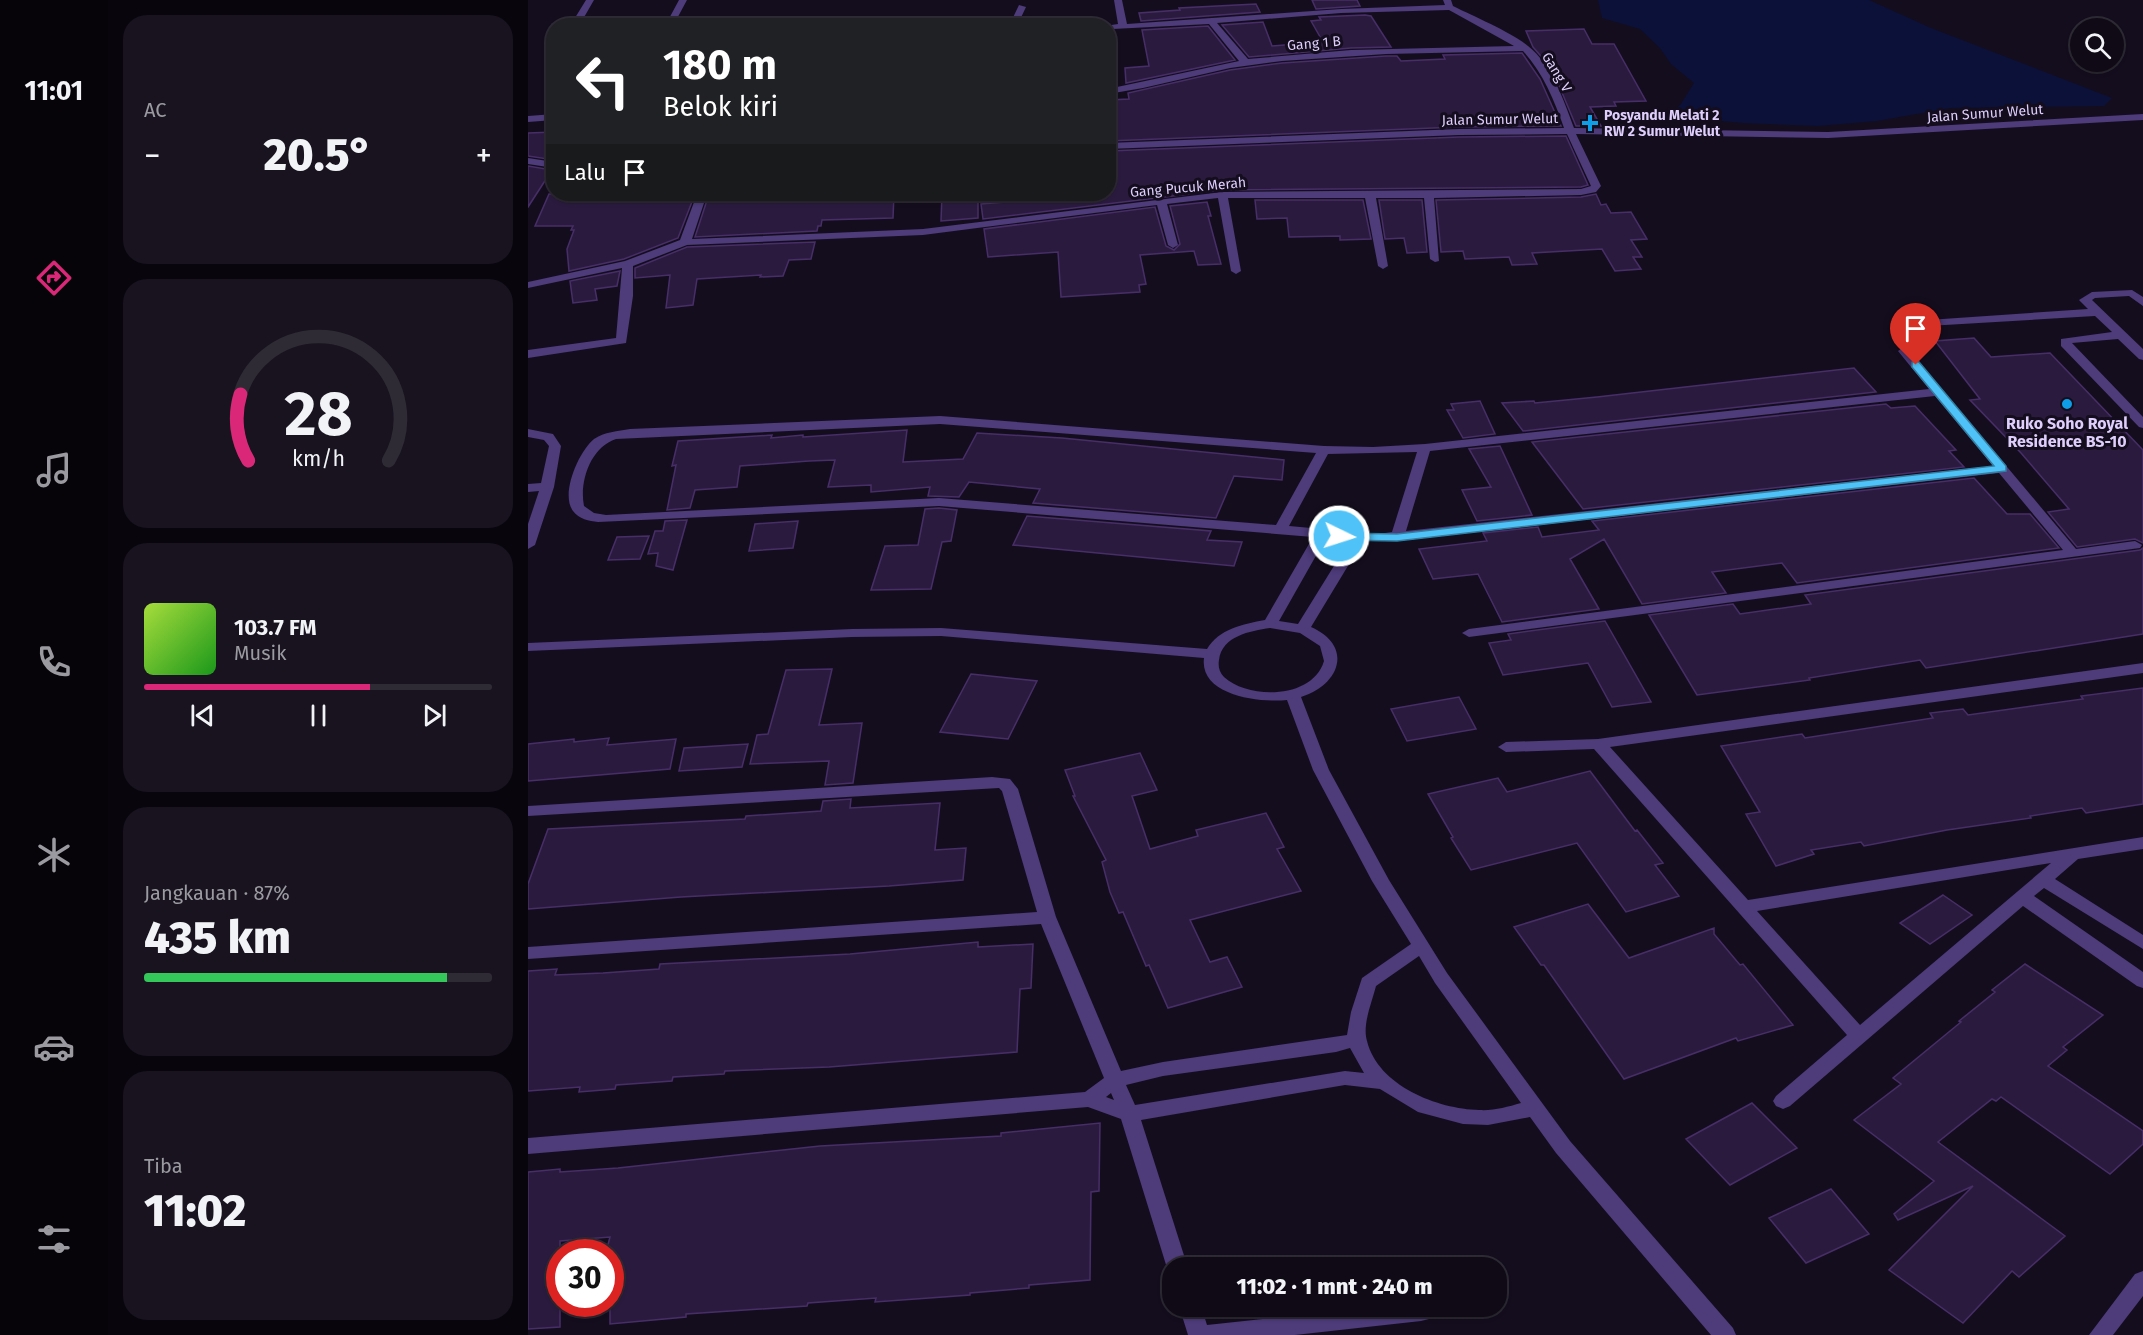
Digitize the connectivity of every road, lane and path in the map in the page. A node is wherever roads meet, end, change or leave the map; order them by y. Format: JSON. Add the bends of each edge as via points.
{"nodes":[{"id":1,"x":590,"y":0,"type":"edge"},
{"id":2,"x":683,"y":0,"type":"edge"},
{"id":3,"x":1118,"y":0,"type":"edge"},
{"id":4,"x":1449,"y":3,"type":"edge"},
{"id":5,"x":1022,"y":8,"type":"dead end"},
{"id":6,"x":579,"y":18,"type":"edge"},
{"id":7,"x":673,"y":18,"type":"edge"},
{"id":8,"x":1017,"y":18,"type":"edge"},
{"id":9,"x":1212,"y":22,"type":"junction"},
{"id":10,"x":1124,"y":26,"type":"junction"},
{"id":11,"x":1116,"y":27,"type":"edge"},
{"id":12,"x":1525,"y":48,"type":"junction"},
{"id":13,"x":1246,"y":63,"type":"junction"},
{"id":14,"x":1116,"y":90,"type":"edge"},
{"id":15,"x":2143,"y":117,"type":"edge"},
{"id":16,"x":546,"y":118,"type":"edge"},
{"id":17,"x":528,"y":119,"type":"edge"},
{"id":18,"x":1570,"y":131,"type":"junction"},
{"id":19,"x":1116,"y":146,"type":"edge"},
{"id":20,"x":528,"y":161,"type":"edge"},
{"id":21,"x":546,"y":164,"type":"edge"},
{"id":22,"x":1222,"y":195,"type":"junction"},
{"id":23,"x":1370,"y":195,"type":"junction"},
{"id":24,"x":1429,"y":195,"type":"junction"},
{"id":25,"x":700,"y":201,"type":"edge"},
{"id":26,"x":1161,"y":201,"type":"junction"},
{"id":27,"x":685,"y":242,"type":"junction"},
{"id":28,"x":1173,"y":245,"type":"dead end"},
{"id":29,"x":1435,"y":259,"type":"dead end"},
{"id":30,"x":628,"y":264,"type":"junction"},
{"id":31,"x":1383,"y":266,"type":"dead end"},
{"id":32,"x":1236,"y":271,"type":"dead end"},
{"id":33,"x":528,"y":285,"type":"edge"},
{"id":34,"x":2143,"y":303,"type":"edge"},
{"id":35,"x":2097,"y":312,"type":"junction"},
{"id":36,"x":1928,"y":323,"type":"dead end"},
{"id":37,"x":2121,"y":335,"type":"junction"},
{"id":38,"x":1904,"y":351,"type":"dead end"},
{"id":39,"x":528,"y":354,"type":"edge"},
{"id":40,"x":2143,"y":356,"type":"edge"},
{"id":41,"x":1938,"y":392,"type":"junction"},
{"id":42,"x":2143,"y":424,"type":"edge"},
{"id":43,"x":528,"y":434,"type":"edge"},
{"id":44,"x":1425,"y":448,"type":"junction"},
{"id":45,"x":1324,"y":450,"type":"junction"},
{"id":46,"x":2002,"y":469,"type":"junction"},
{"id":47,"x":547,"y":487,"type":"junction"},
{"id":48,"x":528,"y":488,"type":"edge"},
{"id":49,"x":1281,"y":529,"type":"junction"},
{"id":50,"x":1321,"y":535,"type":"junction"},
{"id":51,"x":1397,"y":537,"type":"junction"},
{"id":52,"x":1358,"y":538,"type":"junction"},
{"id":53,"x":528,"y":545,"type":"edge"},
{"id":54,"x":2135,"y":545,"type":"dead end"},
{"id":55,"x":2072,"y":553,"type":"junction"},
{"id":56,"x":1269,"y":624,"type":"junction"},
{"id":57,"x":1302,"y":629,"type":"junction"},
{"id":58,"x":1469,"y":633,"type":"dead end"},
{"id":59,"x":528,"y":646,"type":"edge"},
{"id":60,"x":1211,"y":654,"type":"junction"},
{"id":61,"x":2143,"y":668,"type":"edge"},
{"id":62,"x":1292,"y":694,"type":"junction"},
{"id":63,"x":1598,"y":744,"type":"junction"},
{"id":64,"x":1506,"y":747,"type":"dead end"},
{"id":65,"x":528,"y":811,"type":"edge"},
{"id":66,"x":2143,"y":843,"type":"edge"},
{"id":67,"x":2073,"y":854,"type":"junction"},
{"id":68,"x":2044,"y":880,"type":"junction"},
{"id":69,"x":2023,"y":897,"type":"junction"},
{"id":70,"x":1743,"y":907,"type":"junction"},
{"id":71,"x":1047,"y":917,"type":"junction"},
{"id":72,"x":2143,"y":943,"type":"edge"},
{"id":73,"x":1422,"y":945,"type":"junction"},
{"id":74,"x":528,"y":953,"type":"edge"},
{"id":75,"x":2143,"y":981,"type":"edge"},
{"id":76,"x":1860,"y":1037,"type":"junction"},
{"id":77,"x":1356,"y":1039,"type":"junction"},
{"id":78,"x":1115,"y":1080,"type":"junction"},
{"id":79,"x":1382,"y":1082,"type":"junction"},
{"id":80,"x":1089,"y":1099,"type":"junction"},
{"id":81,"x":1783,"y":1101,"type":"dead end"},
{"id":82,"x":1535,"y":1108,"type":"junction"},
{"id":83,"x":1129,"y":1114,"type":"junction"},
{"id":84,"x":528,"y":1146,"type":"edge"},
{"id":85,"x":1174,"y":1257,"type":"edge"},
{"id":86,"x":2143,"y":1280,"type":"edge"},
{"id":87,"x":1193,"y":1317,"type":"edge"},
{"id":88,"x":1374,"y":1317,"type":"edge"},
{"id":89,"x":1199,"y":1335,"type":"edge"},
{"id":90,"x":1207,"y":1335,"type":"edge"},
{"id":91,"x":1725,"y":1335,"type":"edge"},
{"id":92,"x":2100,"y":1335,"type":"edge"}],
"edges":[{"from":1,"to":6,"type":"street"},
{"from":2,"to":7,"type":"street"},
{"from":3,"to":10,"type":"street"},
{"from":4,"to":9,"type":"street"},
{"from":4,"to":12,"type":"street","name":"Gang V"},
{"from":5,"to":8,"type":"street"},
{"from":9,"to":10,"type":"street"},
{"from":9,"to":13,"type":"street"},
{"from":10,"to":11,"type":"street"},
{"from":12,"to":13,"type":"street","name":"Gang 1 B","via":[[1344,54]]},
{"from":12,"to":18,"type":"street","name":"Gang V","via":[[1557,96]]},
{"from":13,"to":14,"type":"street","name":"Gang 1 B"},
{"from":15,"to":18,"type":"street","name":"Jalan Sumur Welut","via":[[1828,135]]},
{"from":16,"to":17,"type":"street"},
{"from":18,"to":19,"type":"street","name":"Jalan Sumur Welut"},
{"from":18,"to":24,"type":"street","name":"Gang Pucuk Merah","via":[[1596,186],[1592,190]]},
{"from":20,"to":21,"type":"street"},
{"from":22,"to":23,"type":"street","name":"Gang Pucuk Merah"},
{"from":22,"to":26,"type":"street","name":"Gang Pucuk Merah"},
{"from":22,"to":32,"type":"street"},
{"from":23,"to":24,"type":"street","name":"Gang Pucuk Merah"},
{"from":23,"to":31,"type":"street"},
{"from":24,"to":29,"type":"street"},
{"from":25,"to":27,"type":"street"},
{"from":26,"to":27,"type":"street","name":"Gang Pucuk Merah","via":[[933,231]]},
{"from":26,"to":28,"type":"street"},
{"from":27,"to":30,"type":"street","name":"Gang Pucuk Merah"},
{"from":30,"to":33,"type":"street","name":"Gang Pucuk Merah"},
{"from":30,"to":39,"type":"street","via":[[622,341]]},
{"from":34,"to":35,"type":"street","via":[[2132,293],[2092,295],[2085,300]]},
{"from":35,"to":36,"type":"street"},
{"from":35,"to":37,"type":"street"},
{"from":37,"to":40,"type":"street"},
{"from":37,"to":42,"type":"street","via":[[2065,341]]},
{"from":38,"to":41,"type":"street"},
{"from":41,"to":44,"type":"street"},
{"from":41,"to":46,"type":"street"},
{"from":43,"to":47,"type":"street","via":[[549,437],[555,446]]},
{"from":44,"to":45,"type":"street"},
{"from":44,"to":51,"type":"street"},
{"from":45,"to":49,"type":"street"},
{"from":45,"to":49,"type":"street","via":[[940,420],[642,432],[599,441],[591,450],[577,484],[577,506],[581,511],[606,519],[939,502]]},
{"from":46,"to":51,"type":"street"},
{"from":46,"to":55,"type":"street"},
{"from":47,"to":48,"type":"street"},
{"from":47,"to":53,"type":"street"},
{"from":49,"to":50,"type":"street"},
{"from":50,"to":52,"type":"street"},
{"from":50,"to":56,"type":"street"},
{"from":51,"to":52,"type":"street"},
{"from":52,"to":57,"type":"street"},
{"from":54,"to":55,"type":"street"},
{"from":55,"to":58,"type":"street"},
{"from":56,"to":57,"type":"street"},
{"from":56,"to":60,"type":"street","via":[[1232,633]]},
{"from":57,"to":62,"type":"street","via":[[1320,637],[1330,649],[1332,662],[1326,676],[1312,687]]},
{"from":59,"to":60,"type":"street","via":[[941,632]]},
{"from":60,"to":62,"type":"street","via":[[1211,669],[1222,683],[1241,693]]},
{"from":61,"to":63,"type":"street"},
{"from":62,"to":73,"type":"street","via":[[1321,770],[1381,881]]},
{"from":63,"to":64,"type":"street"},
{"from":63,"to":70,"type":"street"},
{"from":65,"to":71,"type":"street","via":[[1004,783],[1010,789]]},
{"from":66,"to":67,"type":"street"},
{"from":67,"to":68,"type":"street"},
{"from":67,"to":70,"type":"street"},
{"from":68,"to":69,"type":"street"},
{"from":68,"to":72,"type":"street"},
{"from":69,"to":75,"type":"street"},
{"from":69,"to":76,"type":"street"},
{"from":70,"to":76,"type":"street"},
{"from":71,"to":74,"type":"street"},
{"from":71,"to":78,"type":"street"},
{"from":73,"to":77,"type":"street","via":[[1368,983]]},
{"from":73,"to":82,"type":"street","via":[[1441,978]]},
{"from":76,"to":81,"type":"street"},
{"from":77,"to":78,"type":"street"},
{"from":77,"to":79,"type":"street","via":[[1366,1062]]},
{"from":78,"to":80,"type":"street"},
{"from":78,"to":83,"type":"street"},
{"from":79,"to":82,"type":"street","via":[[1427,1108],[1482,1118]]},
{"from":79,"to":83,"type":"street","via":[[1345,1078]]},
{"from":80,"to":83,"type":"street"},
{"from":80,"to":84,"type":"street"},
{"from":82,"to":91,"type":"street","via":[[1563,1147]]},
{"from":83,"to":85,"type":"street"},
{"from":86,"to":92,"type":"street"},
{"from":87,"to":89,"type":"street"},
{"from":88,"to":90,"type":"street"}]}
